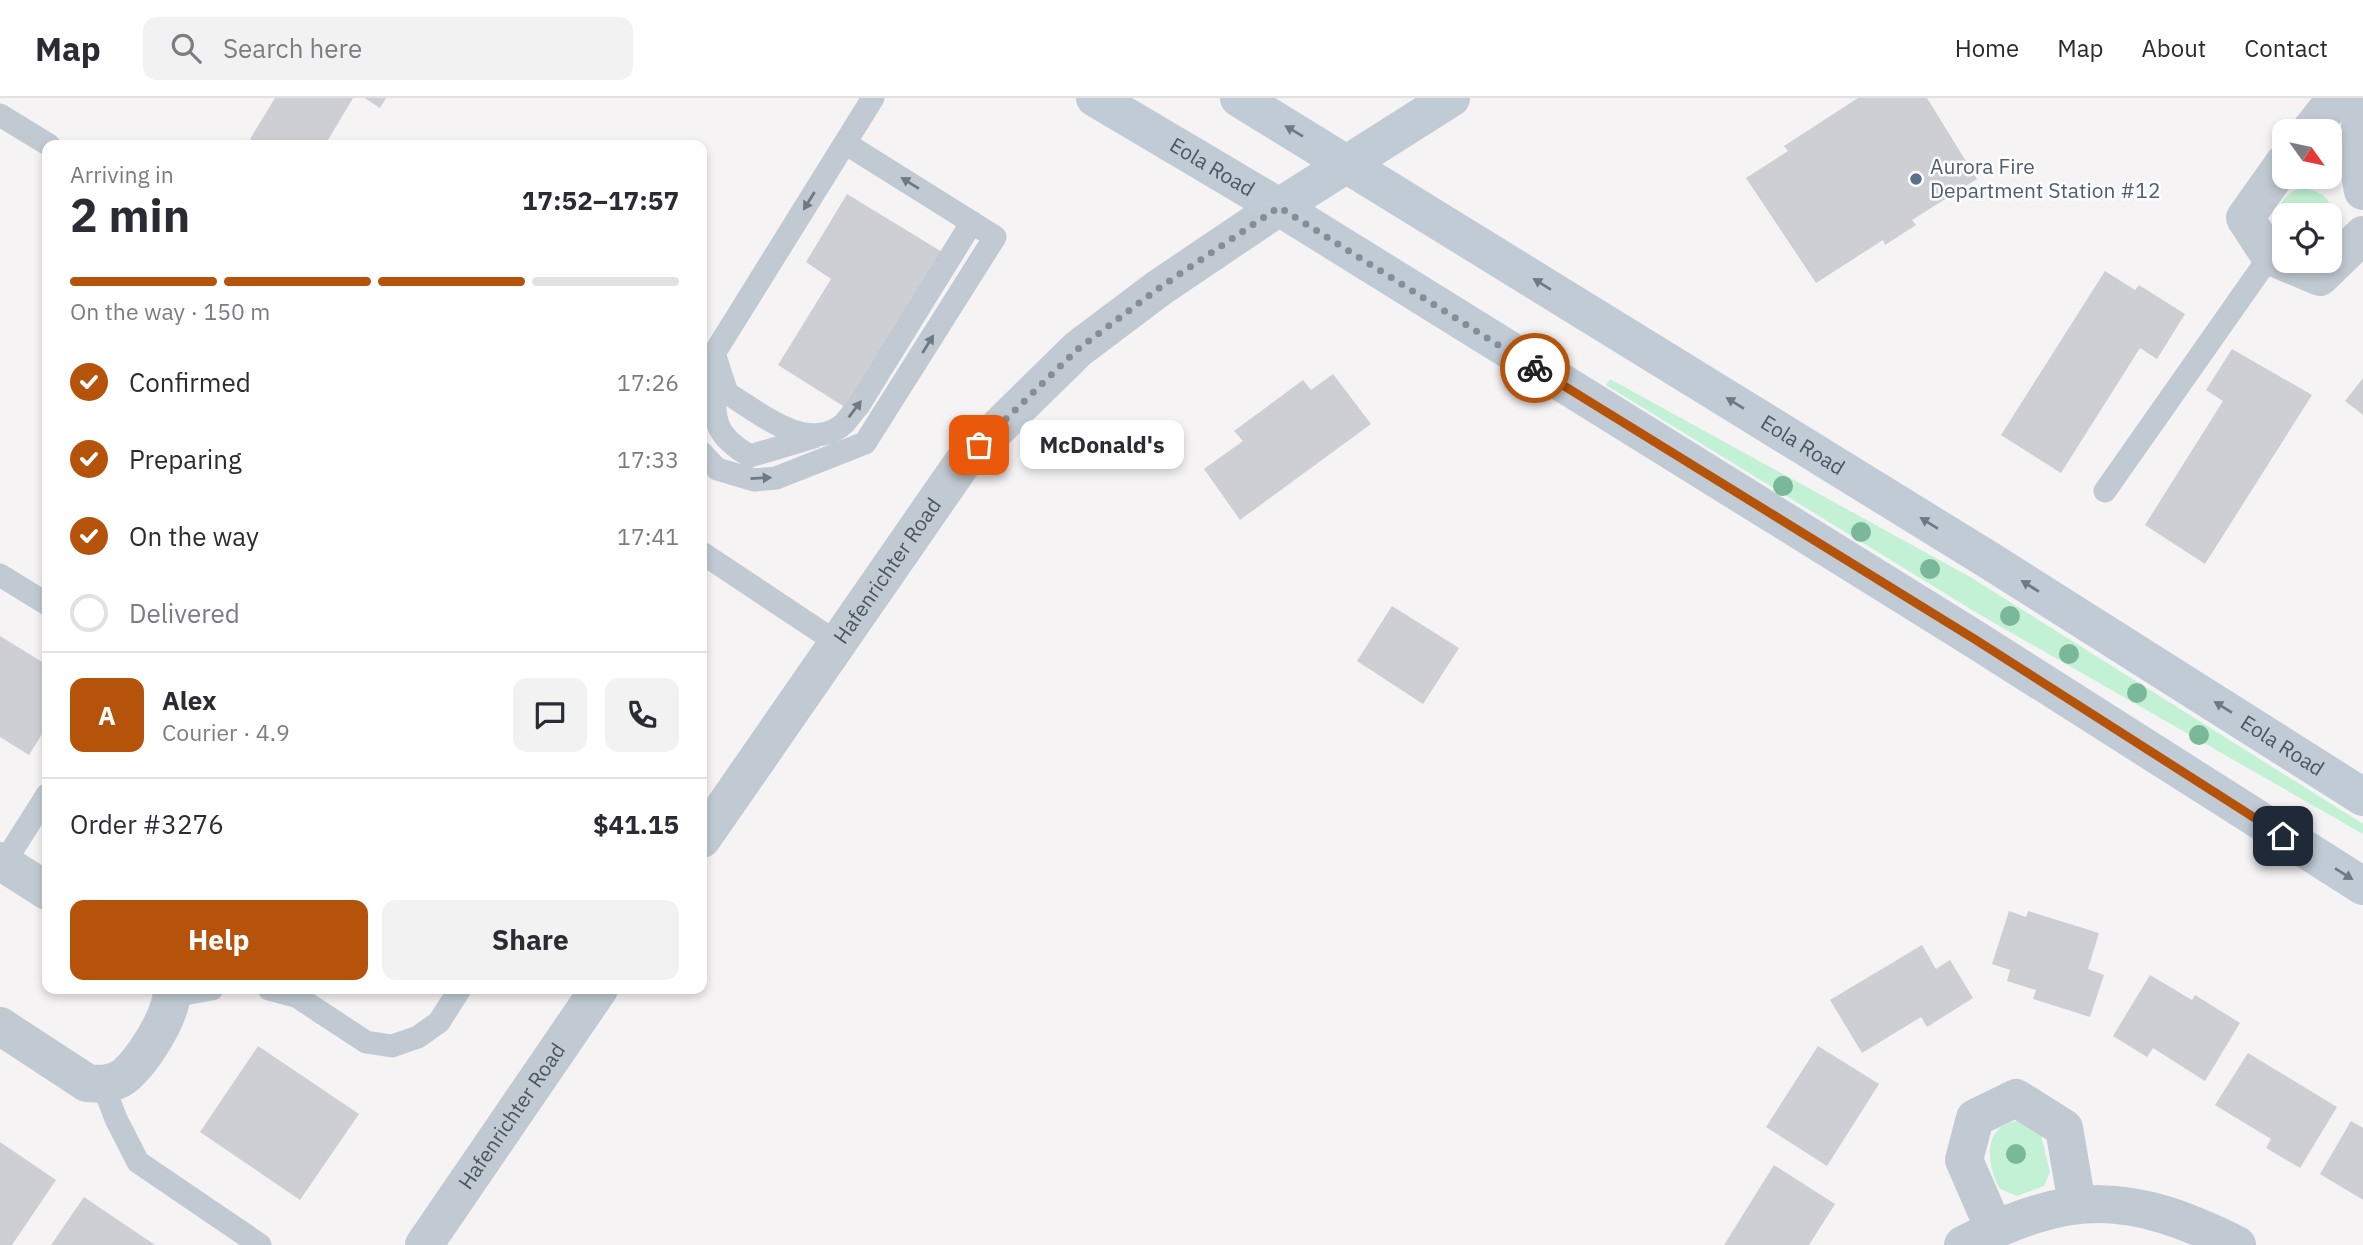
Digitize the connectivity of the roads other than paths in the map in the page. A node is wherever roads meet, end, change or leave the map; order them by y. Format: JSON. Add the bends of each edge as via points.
{"nodes":[{"id":1,"x":873,"y":98,"type":"edge"},
{"id":2,"x":1095,"y":98,"type":"edge"},
{"id":3,"x":1239,"y":98,"type":"edge"},
{"id":4,"x":1451,"y":98,"type":"edge"},
{"id":5,"x":2336,"y":98,"type":"edge"},
{"id":6,"x":2363,"y":108,"type":"edge"},
{"id":7,"x":0,"y":116,"type":"edge"},
{"id":8,"x":2319,"y":119,"type":"edge"},
{"id":9,"x":42,"y":141,"type":"edge"},
{"id":10,"x":845,"y":143,"type":"junction"},
{"id":11,"x":1349,"y":164,"type":"junction"},
{"id":12,"x":2272,"y":180,"type":"edge"},
{"id":13,"x":2363,"y":191,"type":"edge"},
{"id":14,"x":1279,"y":207,"type":"junction"},
{"id":15,"x":972,"y":222,"type":"junction"},
{"id":16,"x":2359,"y":246,"type":"edge"},
{"id":17,"x":2270,"y":256,"type":"junction"},
{"id":18,"x":714,"y":354,"type":"junction"},
{"id":19,"x":707,"y":365,"type":"edge"},
{"id":20,"x":814,"y":436,"type":"junction"},
{"id":21,"x":707,"y":458,"type":"edge"},
{"id":22,"x":2105,"y":491,"type":"dead end"},
{"id":23,"x":707,"y":556,"type":"edge"},
{"id":24,"x":0,"y":575,"type":"edge"},
{"id":25,"x":42,"y":601,"type":"edge"},
{"id":26,"x":836,"y":642,"type":"junction"},
{"id":27,"x":2363,"y":797,"type":"edge"},
{"id":28,"x":42,"y":802,"type":"edge"},
{"id":29,"x":707,"y":832,"type":"edge"},
{"id":30,"x":2,"y":862,"type":"edge"},
{"id":31,"x":2363,"y":886,"type":"edge"},
{"id":32,"x":42,"y":888,"type":"edge"},
{"id":33,"x":171,"y":994,"type":"edge"},
{"id":34,"x":288,"y":994,"type":"edge"},
{"id":35,"x":457,"y":994,"type":"edge"},
{"id":36,"x":596,"y":994,"type":"edge"},
{"id":37,"x":0,"y":1026,"type":"edge"},
{"id":38,"x":103,"y":1085,"type":"junction"},
{"id":39,"x":2077,"y":1204,"type":"junction"},
{"id":40,"x":1978,"y":1237,"type":"edge"},
{"id":41,"x":260,"y":1245,"type":"edge"},
{"id":42,"x":425,"y":1245,"type":"edge"},
{"id":43,"x":2237,"y":1245,"type":"edge"}],
"edges":[{"from":1,"to":10,"type":"lane"},
{"from":2,"to":14,"type":"street","name":"Eola Road"},
{"from":11,"to":3,"type":"street","name":"Eola Road","one_way":true},
{"from":4,"to":11,"type":"street","name":"Hafenrichter Road"},
{"from":5,"to":8,"type":"street"},
{"from":6,"to":13,"type":"street","via":[[2356,152]]},
{"from":7,"to":9,"type":"lane"},
{"from":15,"to":10,"type":"lane","one_way":true},
{"from":10,"to":18,"type":"lane","one_way":true},
{"from":11,"to":14,"type":"street","name":"Hafenrichter Road"},
{"from":27,"to":11,"type":"street","name":"Eola Road","one_way":true},
{"from":12,"to":17,"type":"street","via":[[2245,218]]},
{"from":14,"to":26,"type":"street","name":"Hafenrichter Road","via":[[1078,349],[1013,410],[963,462]]},
{"from":14,"to":31,"type":"street","name":"Eola Road","one_way":true},
{"from":20,"to":15,"type":"lane","one_way":true,"via":[[841,427],[859,405]]},
{"from":21,"to":15,"type":"lane","one_way":true,"via":[[717,469],[754,480],[776,478],[865,443],[995,237]]},
{"from":16,"to":17,"type":"street","via":[[2320,277]]},
{"from":17,"to":22,"type":"lane"},
{"from":18,"to":19,"type":"lane"},
{"from":18,"to":20,"type":"lane","via":[[727,393],[790,430]]},
{"from":18,"to":20,"type":"lane","via":[[715,418],[726,442],[750,456]]},
{"from":23,"to":26,"type":"lane"},
{"from":24,"to":25,"type":"lane"},
{"from":26,"to":29,"type":"street","name":"Hafenrichter Road"},
{"from":28,"to":30,"type":"lane"},
{"from":30,"to":32,"type":"street"},
{"from":33,"to":38,"type":"street","via":[[161,1027],[139,1060],[122,1079]]},
{"from":34,"to":35,"type":"lane","via":[[366,1042],[392,1046],[418,1037],[439,1022]]},
{"from":36,"to":42,"type":"street","name":"Hafenrichter Road"},
{"from":37,"to":38,"type":"street","via":[[87,1083]]},
{"from":38,"to":41,"type":"lane","via":[[138,1163]]},
{"from":39,"to":40,"type":"street","via":[[2038,1211]]},
{"from":39,"to":40,"type":"street","via":[[2064,1128],[2016,1098],[1975,1118],[1964,1160]]},
{"from":39,"to":43,"type":"street","via":[[2112,1203],[2165,1216]]}]}
